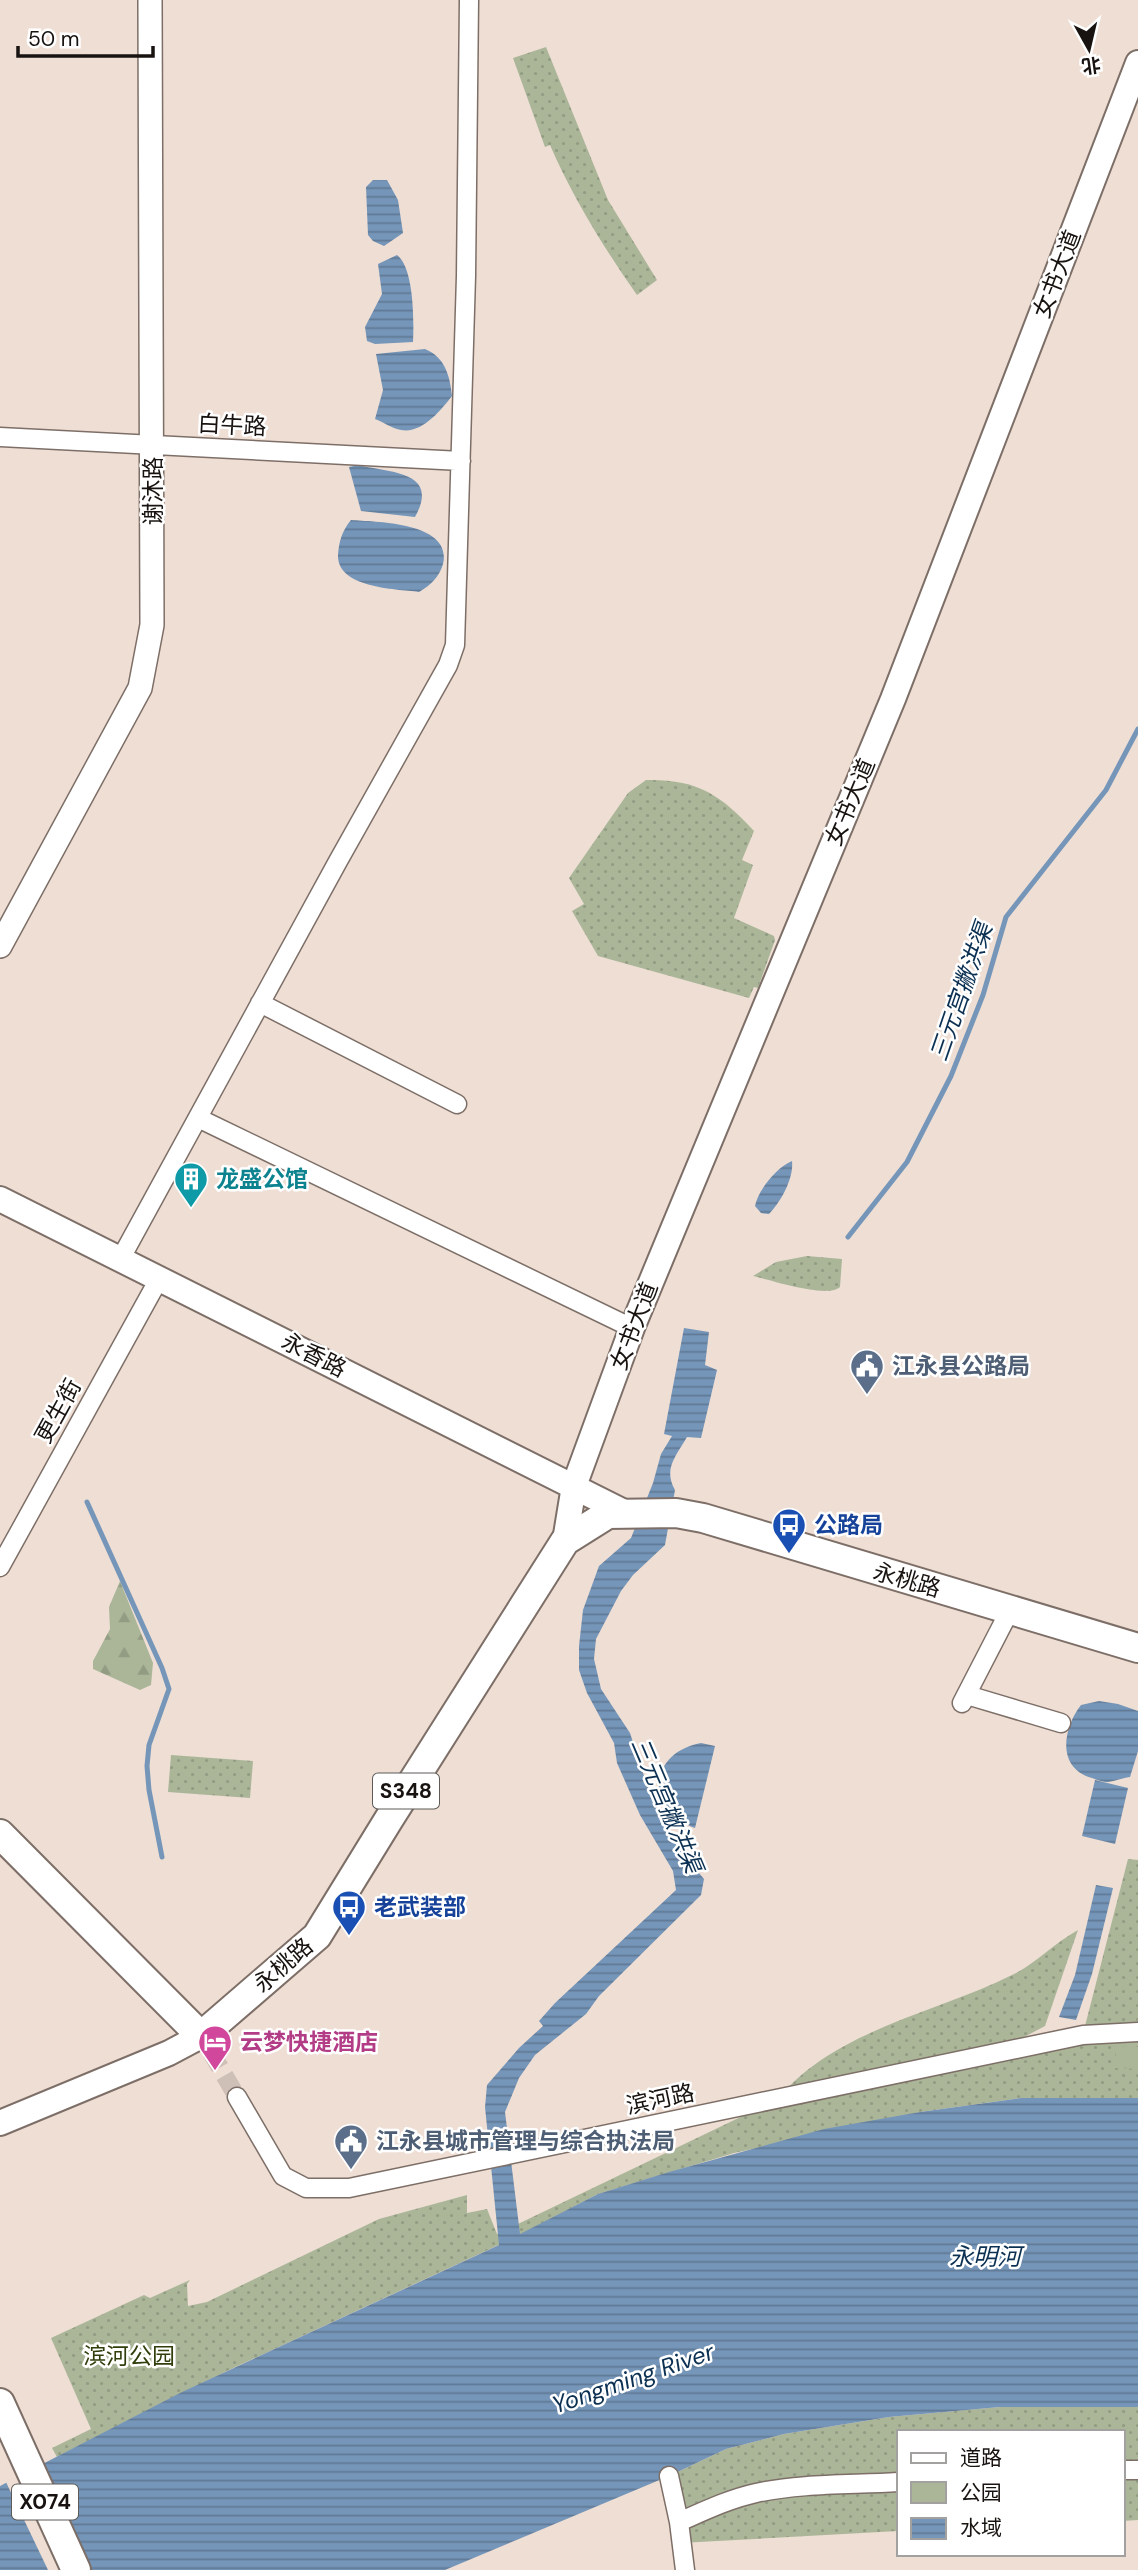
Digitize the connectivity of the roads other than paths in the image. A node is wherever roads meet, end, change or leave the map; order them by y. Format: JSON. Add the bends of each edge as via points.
{"nodes":[{"id":1,"x":150,"y":0,"type":"edge"},
{"id":2,"x":469,"y":0,"type":"edge"},
{"id":3,"x":1138,"y":63,"type":"edge"},
{"id":4,"x":0,"y":438,"type":"edge"},
{"id":5,"x":153,"y":445,"type":"junction"},
{"id":6,"x":461,"y":461,"type":"junction"},
{"id":7,"x":0,"y":946,"type":"edge"},
{"id":8,"x":260,"y":1003,"type":"junction"},
{"id":9,"x":457,"y":1104,"type":"dead end"},
{"id":10,"x":198,"y":1118,"type":"junction"},
{"id":11,"x":1,"y":1201,"type":"edge"},
{"id":12,"x":121,"y":1258,"type":"junction"},
{"id":13,"x":160,"y":1277,"type":"junction"},
{"id":14,"x":632,"y":1328,"type":"junction"},
{"id":15,"x":574,"y":1486,"type":"junction"},
{"id":16,"x":626,"y":1513,"type":"junction"},
{"id":17,"x":576,"y":1533,"type":"junction"},
{"id":18,"x":0,"y":1567,"type":"edge"},
{"id":19,"x":1010,"y":1610,"type":"junction"},
{"id":20,"x":1138,"y":1648,"type":"edge"},
{"id":21,"x":1061,"y":1723,"type":"dead end"},
{"id":22,"x":0,"y":1834,"type":"edge"},
{"id":23,"x":1138,"y":2032,"type":"edge"},
{"id":24,"x":206,"y":2044,"type":"junction"},
{"id":25,"x":237,"y":2097,"type":"tunnel mouth"},
{"id":26,"x":0,"y":2123,"type":"edge"},
{"id":27,"x":0,"y":2403,"type":"edge"},
{"id":28,"x":5,"y":2438,"type":"edge"},
{"id":29,"x":669,"y":2476,"type":"dead end"},
{"id":30,"x":897,"y":2482,"type":"edge"},
{"id":31,"x":679,"y":2522,"type":"junction"},
{"id":32,"x":60,"y":2570,"type":"edge"},
{"id":33,"x":76,"y":2570,"type":"edge"},
{"id":34,"x":685,"y":2570,"type":"edge"}],
"edges":[{"from":1,"to":5,"type":"street","name":"谢沐路"},
{"from":2,"to":6,"type":"street"},
{"from":3,"to":14,"type":"main road","name":"女书大道","via":[[893,699]]},
{"from":4,"to":5,"type":"street","name":"白牛路"},
{"from":5,"to":6,"type":"street","name":"白牛路"},
{"from":5,"to":7,"type":"street","name":"谢沐路","via":[[152,625],[140,688]]},
{"from":6,"to":8,"type":"street","via":[[455,645],[448,665]]},
{"from":8,"to":9,"type":"street"},
{"from":8,"to":10,"type":"street"},
{"from":10,"to":12,"type":"street"},
{"from":10,"to":14,"type":"street"},
{"from":11,"to":12,"type":"main road","name":"永香路"},
{"from":12,"to":13,"type":"main road","name":"永香路"},
{"from":13,"to":15,"type":"main road","name":"永香路"},
{"from":13,"to":18,"type":"street","name":"更生街"},
{"from":14,"to":15,"type":"main road","name":"女书大道"},
{"from":15,"to":16,"type":"main road","name":"永香路"},
{"from":15,"to":17,"type":"main road","name":"女书大道"},
{"from":16,"to":17,"type":"main road","name":"永桃路","via":[[608,1514]]},
{"from":16,"to":19,"type":"main road","name":"永桃路","via":[[703,1518]]},
{"from":17,"to":24,"type":"main road","name":"永桃路","number":"S348","via":[[403,1795],[317,1936]]},
{"from":19,"to":20,"type":"main road","name":"永桃路"},
{"from":19,"to":21,"type":"street","via":[[964,1699]]},
{"from":22,"to":24,"type":"main road"},
{"from":23,"to":25,"type":"street","name":"滨河路","via":[[1083,2035],[349,2188],[306,2188],[283,2175]]},
{"from":24,"to":26,"type":"main road","name":"永桃路","via":[[169,2053]]},
{"from":27,"to":28,"type":"main road","number":"X074"},
{"from":28,"to":32,"type":"main road","number":"X074"},
{"from":28,"to":33,"type":"main road","number":"X074"},
{"from":29,"to":31,"type":"street"},
{"from":30,"to":31,"type":"street","via":[[756,2493]]},
{"from":31,"to":34,"type":"street"}]}
